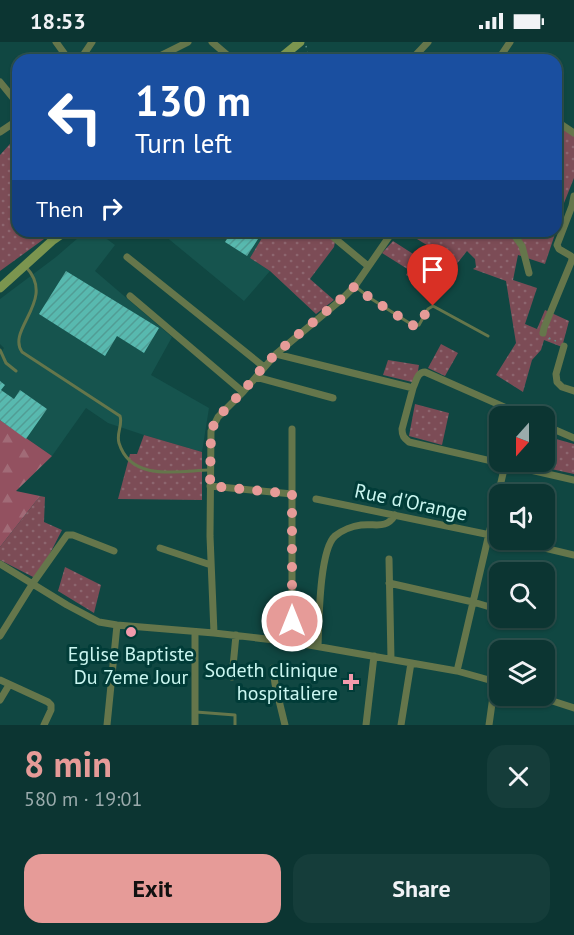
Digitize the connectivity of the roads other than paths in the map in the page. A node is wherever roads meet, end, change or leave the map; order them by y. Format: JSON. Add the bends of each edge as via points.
{"nodes":[{"id":1,"x":188,"y":42,"type":"edge"},
{"id":2,"x":212,"y":42,"type":"edge"},
{"id":3,"x":300,"y":42,"type":"edge"},
{"id":4,"x":428,"y":42,"type":"edge"},
{"id":5,"x":164,"y":54,"type":"edge"},
{"id":6,"x":226,"y":54,"type":"edge"},
{"id":7,"x":285,"y":54,"type":"edge"},
{"id":8,"x":417,"y":54,"type":"edge"},
{"id":9,"x":0,"y":82,"type":"edge"},
{"id":10,"x":12,"y":97,"type":"edge"},
{"id":11,"x":574,"y":196,"type":"edge"},
{"id":12,"x":562,"y":232,"type":"edge"},
{"id":13,"x":57,"y":237,"type":"edge"},
{"id":14,"x":333,"y":237,"type":"edge"},
{"id":15,"x":389,"y":237,"type":"edge"},
{"id":16,"x":515,"y":237,"type":"edge"},
{"id":17,"x":560,"y":237,"type":"edge"},
{"id":18,"x":127,"y":256,"type":"dead end"},
{"id":19,"x":25,"y":266,"type":"junction"},
{"id":20,"x":368,"y":266,"type":"junction"},
{"id":21,"x":529,"y":273,"type":"dead end"},
{"id":22,"x":355,"y":286,"type":"junction"},
{"id":23,"x":0,"y":288,"type":"edge"},
{"id":24,"x":130,"y":296,"type":"dead end"},
{"id":25,"x":543,"y":333,"type":"road end"},
{"id":26,"x":488,"y":336,"type":"dead end"},
{"id":27,"x":564,"y":346,"type":"road end"},
{"id":28,"x":0,"y":350,"type":"edge"},
{"id":29,"x":276,"y":354,"type":"junction"},
{"id":30,"x":264,"y":367,"type":"junction"},
{"id":31,"x":16,"y":371,"type":"dead end"},
{"id":32,"x":256,"y":377,"type":"junction"},
{"id":33,"x":413,"y":388,"type":"junction"},
{"id":34,"x":574,"y":391,"type":"edge"},
{"id":35,"x":243,"y":392,"type":"junction"},
{"id":36,"x":333,"y":398,"type":"dead end"},
{"id":37,"x":502,"y":406,"type":"edge"},
{"id":38,"x":292,"y":429,"type":"dead end"},
{"id":39,"x":555,"y":430,"type":"edge"},
{"id":40,"x":574,"y":438,"type":"edge"},
{"id":41,"x":489,"y":461,"type":"edge"},
{"id":42,"x":211,"y":470,"type":"junction"},
{"id":43,"x":537,"y":472,"type":"edge"},
{"id":44,"x":574,"y":480,"type":"edge"},
{"id":45,"x":210,"y":486,"type":"junction"},
{"id":46,"x":292,"y":494,"type":"junction"},
{"id":47,"x":316,"y":499,"type":"dead end"},
{"id":48,"x":394,"y":515,"type":"junction"},
{"id":49,"x":489,"y":535,"type":"joint"},
{"id":50,"x":160,"y":548,"type":"dead end"},
{"id":51,"x":553,"y":550,"type":"edge"},
{"id":52,"x":114,"y":551,"type":"dead end"},
{"id":53,"x":574,"y":555,"type":"edge"},
{"id":54,"x":389,"y":559,"type":"dead end"},
{"id":55,"x":0,"y":564,"type":"edge"},
{"id":56,"x":211,"y":565,"type":"junction"},
{"id":57,"x":33,"y":583,"type":"junction"},
{"id":58,"x":389,"y":584,"type":"junction"},
{"id":59,"x":473,"y":602,"type":"junction"},
{"id":60,"x":489,"y":607,"type":"edge"},
{"id":61,"x":117,"y":625,"type":"junction"},
{"id":62,"x":195,"y":632,"type":"junction"},
{"id":63,"x":214,"y":633,"type":"junction"},
{"id":64,"x":236,"y":635,"type":"junction"},
{"id":65,"x":0,"y":636,"type":"edge"},
{"id":66,"x":292,"y":642,"type":"junction"},
{"id":67,"x":318,"y":646,"type":"junction"},
{"id":68,"x":374,"y":656,"type":"junction"},
{"id":69,"x":391,"y":659,"type":"junction"},
{"id":70,"x":411,"y":663,"type":"junction"},
{"id":71,"x":273,"y":668,"type":"dead end"},
{"id":72,"x":457,"y":672,"type":"junction"},
{"id":73,"x":232,"y":677,"type":"dead end"},
{"id":74,"x":0,"y":680,"type":"edge"},
{"id":75,"x":489,"y":681,"type":"edge"},
{"id":76,"x":9,"y":685,"type":"junction"},
{"id":77,"x":0,"y":700,"type":"edge"},
{"id":78,"x":555,"y":702,"type":"edge"},
{"id":79,"x":493,"y":706,"type":"edge"},
{"id":80,"x":574,"y":708,"type":"edge"},
{"id":81,"x":195,"y":712,"type":"junction"},
{"id":82,"x":44,"y":725,"type":"edge"},
{"id":83,"x":107,"y":725,"type":"edge"},
{"id":84,"x":195,"y":725,"type":"edge"},
{"id":85,"x":235,"y":725,"type":"edge"},
{"id":86,"x":285,"y":725,"type":"edge"},
{"id":87,"x":366,"y":725,"type":"edge"},
{"id":88,"x":401,"y":725,"type":"edge"},
{"id":89,"x":489,"y":725,"type":"edge"}],
"edges":[{"from":1,"to":5,"type":"street"},
{"from":2,"to":6,"type":"street"},
{"from":3,"to":7,"type":"street"},
{"from":4,"to":8,"type":"street"},
{"from":9,"to":10,"type":"street"},
{"from":11,"to":12,"type":"street"},
{"from":13,"to":19,"type":"street"},
{"from":14,"to":20,"type":"street"},
{"from":15,"to":20,"type":"street"},
{"from":16,"to":21,"type":"street"},
{"from":17,"to":25,"type":"street","via":[[559,249],[572,260]]},
{"from":18,"to":30,"type":"street"},
{"from":19,"to":23,"type":"street"},
{"from":19,"to":42,"type":"lane","via":[[37,291],[18,343],[22,352],[120,416],[118,442],[133,465],[162,472]]},
{"from":20,"to":22,"type":"street"},
{"from":22,"to":26,"type":"lane","via":[[411,325],[419,325],[433,306]]},
{"from":22,"to":29,"type":"street"},
{"from":24,"to":35,"type":"street"},
{"from":27,"to":34,"type":"street","via":[[557,382]]},
{"from":28,"to":31,"type":"lane","via":[[6,363]]},
{"from":29,"to":30,"type":"street"},
{"from":29,"to":33,"type":"street"},
{"from":30,"to":32,"type":"street"},
{"from":32,"to":35,"type":"street"},
{"from":32,"to":36,"type":"street"},
{"from":33,"to":37,"type":"street","via":[[419,374],[425,372]]},
{"from":33,"to":41,"type":"street","via":[[402,429],[404,438]]},
{"from":35,"to":42,"type":"street","via":[[218,417],[211,431]]},
{"from":38,"to":46,"type":"street"},
{"from":39,"to":40,"type":"street"},
{"from":42,"to":45,"type":"street"},
{"from":43,"to":44,"type":"street"},
{"from":45,"to":46,"type":"street"},
{"from":45,"to":56,"type":"street"},
{"from":46,"to":66,"type":"street"},
{"from":47,"to":48,"type":"street","name":"Rue d'Orange"},
{"from":48,"to":49,"type":"street","name":"Rue d'Orange"},
{"from":48,"to":67,"type":"street","via":[[385,525],[349,528],[330,543],[320,600]]},
{"from":49,"to":59,"type":"street"},
{"from":50,"to":56,"type":"street"},
{"from":51,"to":53,"type":"street"},
{"from":52,"to":57,"type":"street","via":[[67,535]]},
{"from":54,"to":58,"type":"street"},
{"from":55,"to":57,"type":"street"},
{"from":56,"to":63,"type":"street"},
{"from":57,"to":61,"type":"street","via":[[99,622]]},
{"from":57,"to":65,"type":"street"},
{"from":58,"to":59,"type":"street"},
{"from":58,"to":69,"type":"street"},
{"from":59,"to":60,"type":"street"},
{"from":59,"to":72,"type":"street"},
{"from":61,"to":62,"type":"street"},
{"from":61,"to":83,"type":"street"},
{"from":62,"to":63,"type":"street"},
{"from":62,"to":81,"type":"street"},
{"from":63,"to":64,"type":"street"},
{"from":64,"to":66,"type":"street"},
{"from":64,"to":73,"type":"street"},
{"from":66,"to":67,"type":"street"},
{"from":67,"to":68,"type":"street"},
{"from":68,"to":69,"type":"street"},
{"from":68,"to":87,"type":"street"},
{"from":69,"to":70,"type":"street"},
{"from":70,"to":72,"type":"street"},
{"from":70,"to":88,"type":"street"},
{"from":71,"to":86,"type":"street"},
{"from":72,"to":75,"type":"street"},
{"from":74,"to":76,"type":"street"},
{"from":76,"to":77,"type":"street"},
{"from":76,"to":82,"type":"street","via":[[51,705]]},
{"from":78,"to":80,"type":"street"},
{"from":79,"to":89,"type":"street"},
{"from":81,"to":84,"type":"street"},
{"from":81,"to":85,"type":"lane","via":[[235,715]]}]}
